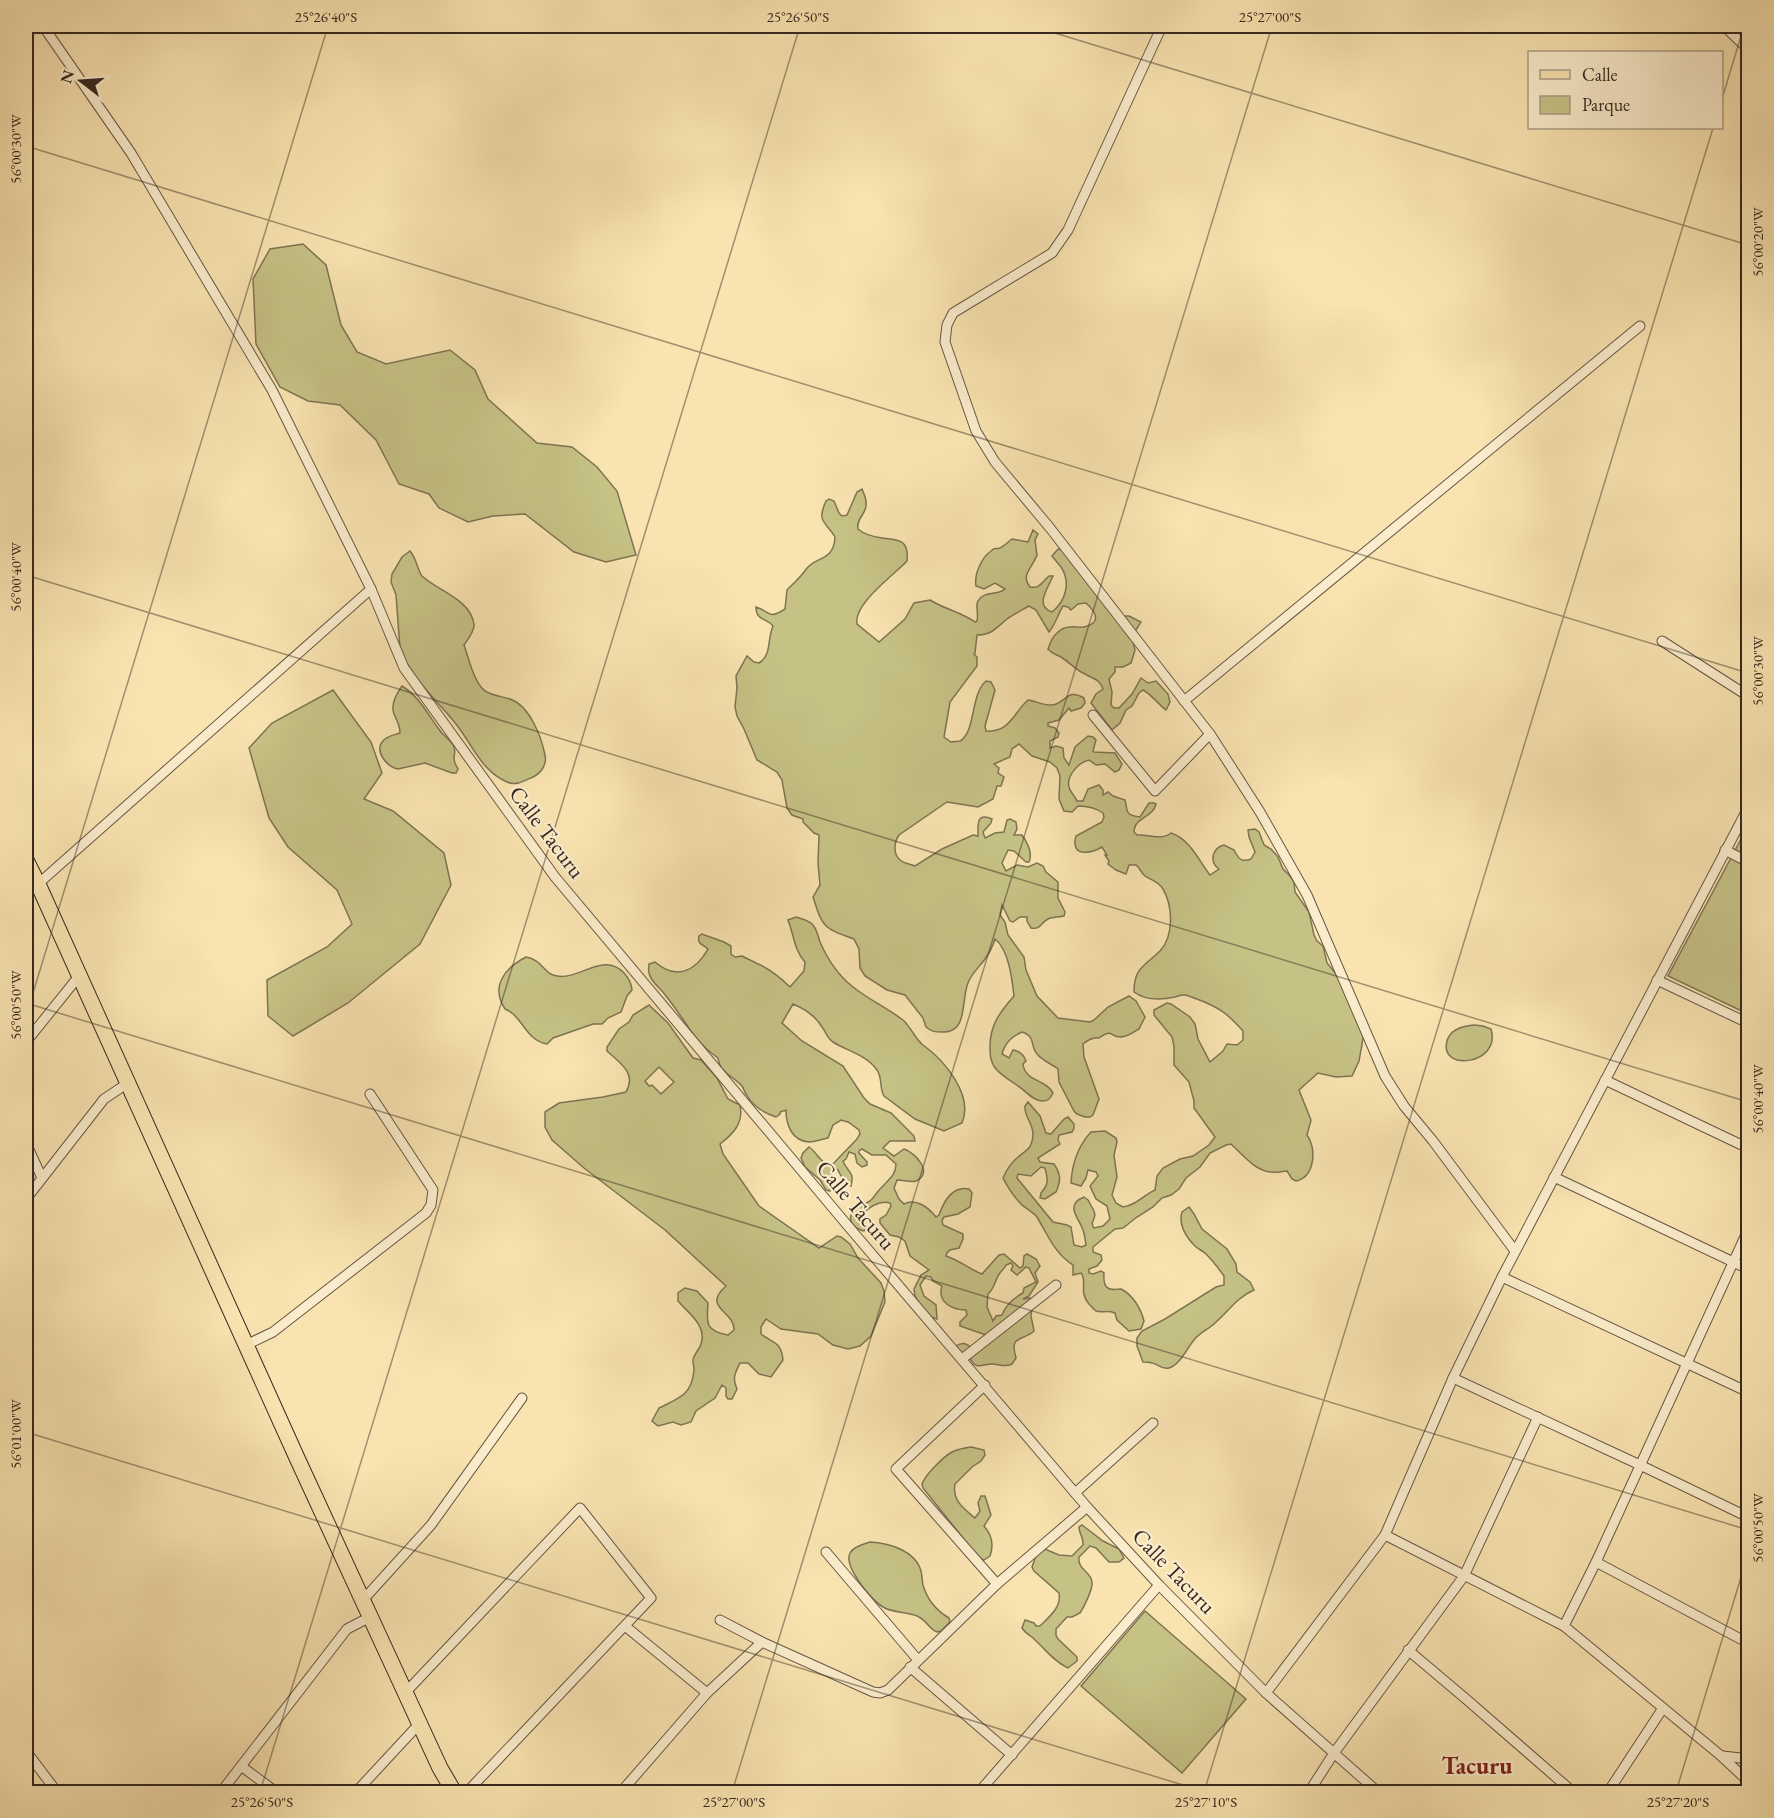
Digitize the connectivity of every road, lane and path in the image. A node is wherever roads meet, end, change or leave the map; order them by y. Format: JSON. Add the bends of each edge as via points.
{"nodes":[{"id":1,"x":43,"y":26,"type":"edge"},
{"id":2,"x":1162,"y":26,"type":"edge"},
{"id":3,"x":1726,"y":26,"type":"edge"},
{"id":4,"x":1749,"y":49,"type":"edge"},
{"id":5,"x":1640,"y":326,"type":"dead end"},
{"id":6,"x":371,"y":589,"type":"junction"},
{"id":7,"x":1662,"y":641,"type":"dead end"},
{"id":8,"x":1749,"y":696,"type":"edge"},
{"id":9,"x":1184,"y":701,"type":"junction"},
{"id":10,"x":1093,"y":714,"type":"dead end"},
{"id":11,"x":1210,"y":734,"type":"junction"},
{"id":12,"x":1749,"y":808,"type":"edge"},
{"id":13,"x":1725,"y":850,"type":"junction"},
{"id":14,"x":1749,"y":861,"type":"edge"},
{"id":15,"x":26,"y":865,"type":"edge"},
{"id":16,"x":38,"y":884,"type":"junction"},
{"id":17,"x":79,"y":975,"type":"junction"},
{"id":18,"x":1657,"y":980,"type":"junction"},
{"id":19,"x":1749,"y":1023,"type":"edge"},
{"id":20,"x":26,"y":1042,"type":"edge"},
{"id":21,"x":1605,"y":1080,"type":"junction"},
{"id":22,"x":128,"y":1083,"type":"junction"},
{"id":23,"x":370,"y":1094,"type":"dead end"},
{"id":24,"x":26,"y":1143,"type":"edge"},
{"id":25,"x":1749,"y":1149,"type":"edge"},
{"id":26,"x":1554,"y":1177,"type":"junction"},
{"id":27,"x":42,"y":1178,"type":"junction"},
{"id":28,"x":26,"y":1199,"type":"edge"},
{"id":29,"x":1749,"y":1230,"type":"edge"},
{"id":30,"x":1515,"y":1251,"type":"junction"},
{"id":31,"x":1733,"y":1262,"type":"junction"},
{"id":32,"x":1749,"y":1269,"type":"edge"},
{"id":33,"x":1502,"y":1277,"type":"junction"},
{"id":34,"x":1056,"y":1285,"type":"dead end"},
{"id":35,"x":246,"y":1345,"type":"junction"},
{"id":36,"x":962,"y":1359,"type":"junction"},
{"id":37,"x":1686,"y":1364,"type":"junction"},
{"id":38,"x":1453,"y":1378,"type":"junction"},
{"id":39,"x":985,"y":1385,"type":"junction"},
{"id":40,"x":1749,"y":1392,"type":"edge"},
{"id":41,"x":522,"y":1398,"type":"dead end"},
{"id":42,"x":1538,"y":1417,"type":"junction"},
{"id":43,"x":1153,"y":1423,"type":"dead end"},
{"id":44,"x":1640,"y":1465,"type":"junction"},
{"id":45,"x":1075,"y":1493,"type":"junction"},
{"id":46,"x":1087,"y":1507,"type":"junction"},
{"id":47,"x":1749,"y":1517,"type":"edge"},
{"id":48,"x":1385,"y":1535,"type":"junction"},
{"id":49,"x":826,"y":1552,"type":"dead end"},
{"id":50,"x":1596,"y":1562,"type":"junction"},
{"id":51,"x":1464,"y":1576,"type":"junction"},
{"id":52,"x":997,"y":1584,"type":"junction"},
{"id":53,"x":1159,"y":1585,"type":"junction"},
{"id":54,"x":363,"y":1600,"type":"junction"},
{"id":55,"x":370,"y":1617,"type":"junction"},
{"id":56,"x":720,"y":1620,"type":"dead end"},
{"id":57,"x":625,"y":1626,"type":"junction"},
{"id":58,"x":1564,"y":1626,"type":"junction"},
{"id":59,"x":762,"y":1642,"type":"junction"},
{"id":60,"x":1749,"y":1643,"type":"edge"},
{"id":61,"x":1408,"y":1650,"type":"junction"},
{"id":62,"x":918,"y":1660,"type":"junction"},
{"id":63,"x":910,"y":1667,"type":"junction"},
{"id":64,"x":405,"y":1692,"type":"junction"},
{"id":65,"x":707,"y":1693,"type":"junction"},
{"id":66,"x":1266,"y":1693,"type":"junction"},
{"id":67,"x":1663,"y":1708,"type":"junction"},
{"id":68,"x":420,"y":1724,"type":"junction"},
{"id":69,"x":26,"y":1751,"type":"edge"},
{"id":70,"x":1334,"y":1753,"type":"junction"},
{"id":71,"x":1012,"y":1755,"type":"junction"},
{"id":72,"x":1720,"y":1755,"type":"junction"},
{"id":73,"x":1749,"y":1755,"type":"edge"},
{"id":74,"x":242,"y":1766,"type":"junction"},
{"id":75,"x":1747,"y":1774,"type":"edge"},
{"id":76,"x":57,"y":1792,"type":"edge"},
{"id":77,"x":221,"y":1792,"type":"edge"},
{"id":78,"x":276,"y":1792,"type":"edge"},
{"id":79,"x":356,"y":1792,"type":"edge"},
{"id":80,"x":454,"y":1792,"type":"edge"},
{"id":81,"x":467,"y":1792,"type":"edge"},
{"id":82,"x":621,"y":1792,"type":"edge"},
{"id":83,"x":979,"y":1792,"type":"edge"},
{"id":84,"x":1309,"y":1792,"type":"edge"},
{"id":85,"x":1378,"y":1792,"type":"edge"},
{"id":86,"x":1573,"y":1792,"type":"edge"},
{"id":87,"x":1608,"y":1792,"type":"edge"}],
"edges":[{"from":1,"to":6,"type":"street","name":"Calle Tacuru","via":[[131,153],[272,390]]},
{"from":2,"to":9,"type":"street","via":[[1061,242],[1052,253],[953,313],[945,342],[976,431],[995,462]]},
{"from":3,"to":4,"type":"street"},
{"from":5,"to":9,"type":"street"},
{"from":6,"to":16,"type":"street"},
{"from":6,"to":36,"type":"street","name":"Calle Tacuru","via":[[404,668],[555,877]]},
{"from":7,"to":8,"type":"street"},
{"from":9,"to":11,"type":"street"},
{"from":10,"to":11,"type":"street","via":[[1155,792]]},
{"from":11,"to":30,"type":"street","via":[[1307,895],[1385,1076]]},
{"from":12,"to":13,"type":"street"},
{"from":13,"to":14,"type":"street"},
{"from":13,"to":18,"type":"street"},
{"from":15,"to":16,"type":"main road"},
{"from":16,"to":17,"type":"main road"},
{"from":17,"to":20,"type":"street"},
{"from":17,"to":22,"type":"main road"},
{"from":18,"to":19,"type":"street"},
{"from":18,"to":21,"type":"street"},
{"from":21,"to":25,"type":"street"},
{"from":21,"to":26,"type":"street"},
{"from":22,"to":27,"type":"street","via":[[104,1099]]},
{"from":22,"to":35,"type":"main road"},
{"from":23,"to":35,"type":"street","via":[[433,1190],[431,1205],[426,1213],[273,1332]]},
{"from":24,"to":27,"type":"street"},
{"from":26,"to":30,"type":"street"},
{"from":26,"to":31,"type":"street"},
{"from":27,"to":28,"type":"street"},
{"from":29,"to":31,"type":"street"},
{"from":30,"to":33,"type":"street"},
{"from":31,"to":32,"type":"street"},
{"from":31,"to":37,"type":"street"},
{"from":33,"to":37,"type":"street"},
{"from":33,"to":38,"type":"street"},
{"from":34,"to":36,"type":"street"},
{"from":35,"to":54,"type":"main road"},
{"from":36,"to":39,"type":"street","name":"Calle Tacuru"},
{"from":37,"to":40,"type":"street"},
{"from":37,"to":44,"type":"street"},
{"from":38,"to":42,"type":"street"},
{"from":38,"to":48,"type":"street"},
{"from":39,"to":45,"type":"street","name":"Calle Tacuru"},
{"from":39,"to":52,"type":"street","via":[[896,1469]]},
{"from":41,"to":54,"type":"street","via":[[431,1525]]},
{"from":42,"to":44,"type":"street"},
{"from":42,"to":51,"type":"street"},
{"from":43,"to":45,"type":"street"},
{"from":44,"to":47,"type":"street"},
{"from":44,"to":50,"type":"street"},
{"from":45,"to":46,"type":"street","name":"Calle Tacuru"},
{"from":46,"to":52,"type":"street"},
{"from":46,"to":53,"type":"street","name":"Calle Tacuru"},
{"from":48,"to":51,"type":"street"},
{"from":48,"to":66,"type":"street"},
{"from":49,"to":62,"type":"street"},
{"from":50,"to":58,"type":"street"},
{"from":50,"to":60,"type":"street"},
{"from":51,"to":58,"type":"street"},
{"from":51,"to":61,"type":"street"},
{"from":52,"to":62,"type":"street"},
{"from":53,"to":66,"type":"street","name":"Calle Tacuru"},
{"from":53,"to":71,"type":"street"},
{"from":54,"to":55,"type":"main road"},
{"from":55,"to":64,"type":"main road"},
{"from":55,"to":74,"type":"street","via":[[347,1629]]},
{"from":56,"to":59,"type":"street"},
{"from":57,"to":64,"type":"street","via":[[651,1598],[580,1508]]},
{"from":57,"to":65,"type":"street"},
{"from":57,"to":81,"type":"street"},
{"from":58,"to":67,"type":"street"},
{"from":59,"to":63,"type":"street","via":[[880,1694]]},
{"from":59,"to":65,"type":"street"},
{"from":61,"to":70,"type":"street"},
{"from":61,"to":86,"type":"street"},
{"from":62,"to":63,"type":"street"},
{"from":63,"to":71,"type":"street"},
{"from":64,"to":68,"type":"main road"},
{"from":65,"to":82,"type":"street"},
{"from":66,"to":70,"type":"street","name":"Calle Tacuru"},
{"from":67,"to":72,"type":"street"},
{"from":67,"to":87,"type":"street"},
{"from":68,"to":79,"type":"street"},
{"from":68,"to":80,"type":"main road"},
{"from":69,"to":76,"type":"street"},
{"from":70,"to":84,"type":"street"},
{"from":70,"to":85,"type":"street","name":"Calle Tacuru"},
{"from":71,"to":83,"type":"street"},
{"from":72,"to":73,"type":"street"},
{"from":72,"to":75,"type":"street"},
{"from":74,"to":77,"type":"street"},
{"from":74,"to":78,"type":"street"}]}
